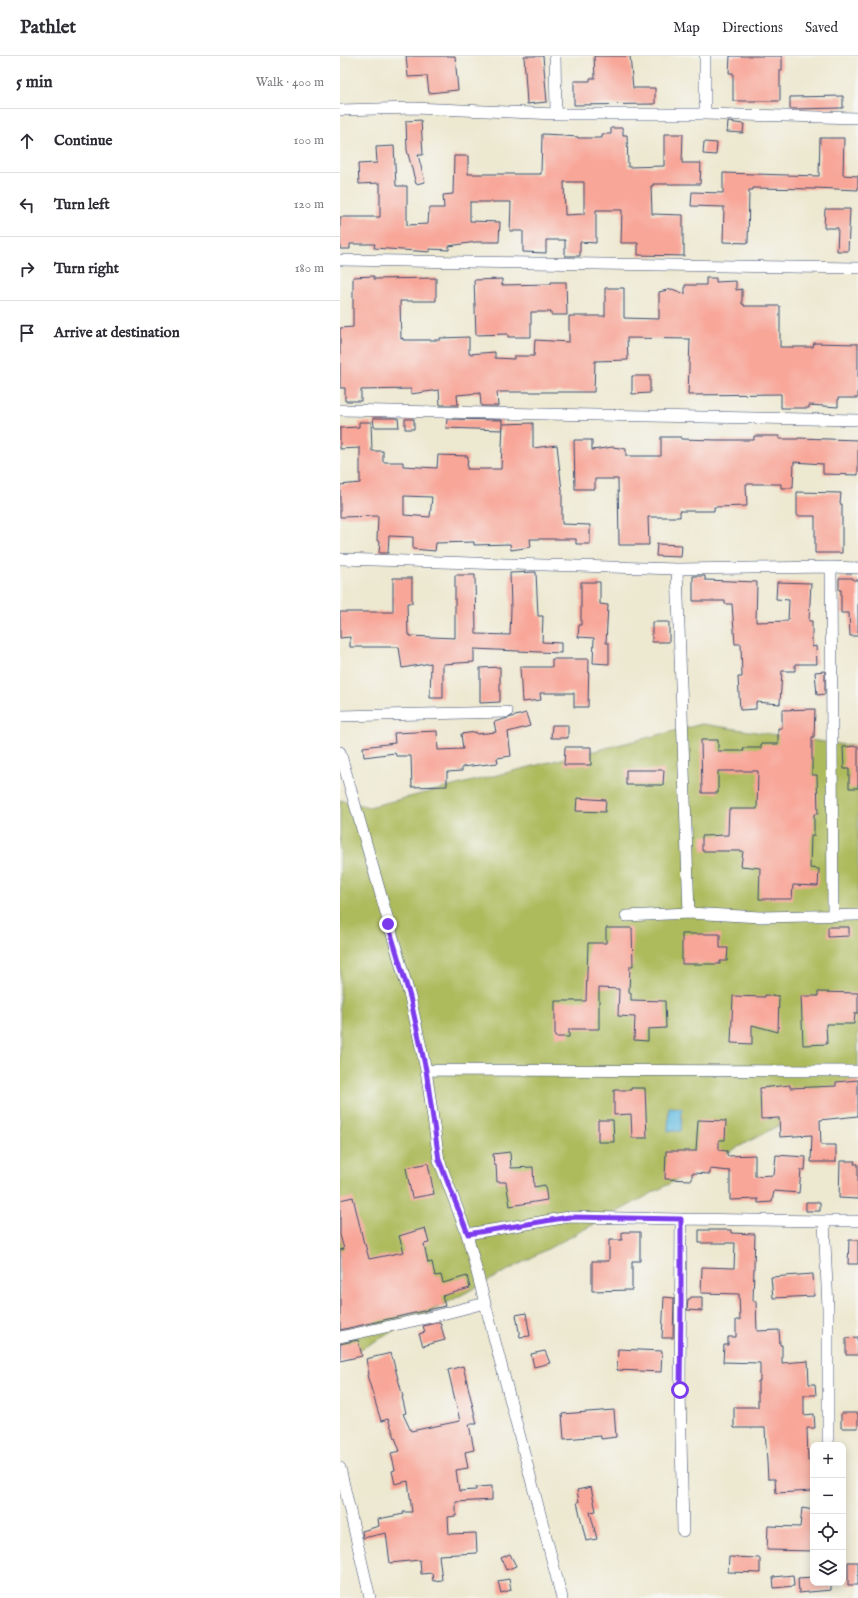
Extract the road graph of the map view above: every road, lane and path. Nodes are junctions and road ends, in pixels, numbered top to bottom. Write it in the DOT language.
graph roads {
  1 [pos="555,56"];
  2 [pos="705,56"];
  3 [pos="340,110"];
  4 [pos="556,114"];
  5 [pos="705,114"];
  6 [pos="858,118"];
  7 [pos="340,260"];
  8 [pos="858,268"];
  9 [pos="340,410"];
  10 [pos="858,420"];
  11 [pos="340,560"];
  12 [pos="831,567"];
  13 [pos="677,568"];
  14 [pos="858,568"];
  15 [pos="507,712"];
  16 [pos="340,716"];
  17 [pos="340,752"];
  18 [pos="689,913"];
  19 [pos="833,914"];
  20 [pos="858,915"];
  21 [pos="626,916"];
  22 [pos="426,1070"];
  23 [pos="858,1071"];
  24 [pos="681,1219"];
  25 [pos="824,1221"];
  26 [pos="858,1221"];
  27 [pos="468,1234"];
  28 [pos="485,1303"];
  29 [pos="340,1337"];
  30 [pos="828,1442"];
  31 [pos="340,1468"];
  32 [pos="683,1531"];
  33 [pos="370,1598"];
  34 [pos="562,1598"];
  1 -- 4 [label="street"];
  2 -- 5 [label="street"];
  3 -- 4 [label="street"];
  4 -- 5 [label="street"];
  5 -- 6 [label="street"];
  7 -- 8 [label="street"];
  9 -- 10 [label="street"];
  11 -- 13 [label="street"];
  12 -- 13 [label="street"];
  12 -- 14 [label="street"];
  12 -- 19 [label="street"];
  13 -- 18 [label="street"];
  15 -- 16 [label="street"];
  17 -- 22 [label="street"];
  18 -- 19 [label="street"];
  18 -- 21 [label="street"];
  19 -- 20 [label="street"];
  22 -- 23 [label="street"];
  22 -- 27 [label="street"];
  24 -- 25 [label="street"];
  24 -- 27 [label="street"];
  24 -- 32 [label="street"];
  25 -- 26 [label="street"];
  25 -- 30 [label="street"];
  27 -- 28 [label="street"];
  28 -- 29 [label="street"];
  28 -- 34 [label="street"];
  31 -- 33 [label="street"];
}
